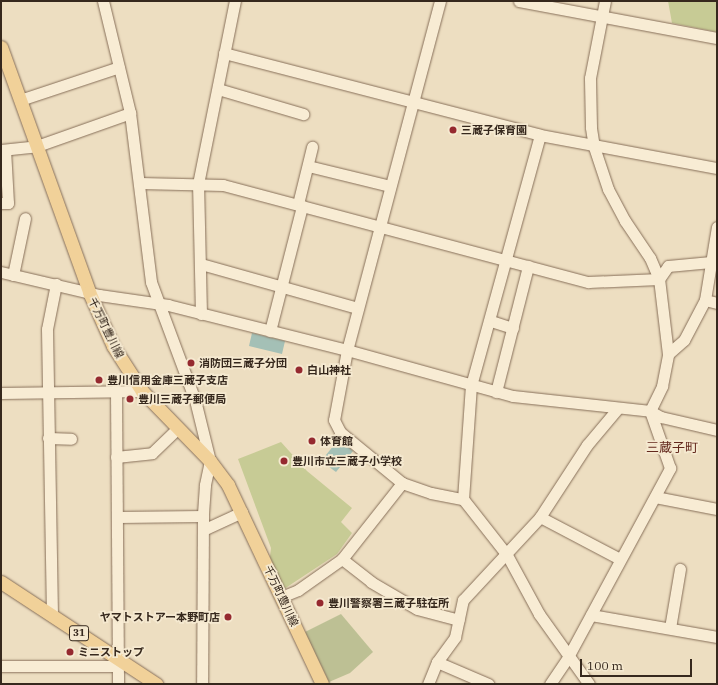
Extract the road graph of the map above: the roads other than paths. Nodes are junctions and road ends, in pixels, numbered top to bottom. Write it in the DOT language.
graph roads {
  1 [pos="102,1"];
  2 [pos="235,1"];
  3 [pos="440,1"];
  4 [pos="519,1"];
  5 [pos="605,1"];
  6 [pos="602,16"];
  7 [pos="717,38"];
  8 [pos="1,46"];
  9 [pos="224,53"];
  10 [pos="118,67"];
  11 [pos="218,89"];
  12 [pos="20,100"];
  13 [pos="413,102"];
  14 [pos="130,113"];
  15 [pos="303,114"];
  16 [pos="540,135"];
  17 [pos="37,146"];
  18 [pos="594,146"];
  19 [pos="312,147"];
  20 [pos="3,150"];
  21 [pos="308,166"];
  22 [pos="717,168"];
  23 [pos="140,183"];
  24 [pos="198,184"];
  25 [pos="390,186"];
  26 [pos="1,203"];
  27 [pos="300,205"];
  28 [pos="25,218"];
  29 [pos="380,226"];
  30 [pos="717,227"];
  31 [pos="507,261"];
  32 [pos="711,262"];
  33 [pos="201,264"];
  34 [pos="528,266"];
  35 [pos="1,272"];
  36 [pos="13,275"];
  37 [pos="660,279"];
  38 [pos="56,284"];
  39 [pos="282,287"];
  40 [pos="89,292"];
  41 [pos="705,300"];
  42 [pos="717,303"];
  43 [pos="159,304"];
  44 [pos="358,308"];
  45 [pos="201,314"];
  46 [pos="491,321"];
  47 [pos="513,328"];
  48 [pos="270,331"];
  49 [pos="347,350"];
  50 [pos="668,354"];
  51 [pos="471,385"];
  52 [pos="116,390"];
  53 [pos="142,391"];
  54 [pos="48,392"];
  55 [pos="496,392"];
  56 [pos="1,393"];
  57 [pos="618,408"];
  58 [pos="650,411"];
  59 [pos="177,429"];
  60 [pos="717,430"];
  61 [pos="48,438"];
  62 [pos="70,439"];
  63 [pos="116,457"];
  64 [pos="210,461"];
  65 [pos="402,484"];
  66 [pos="654,497"];
  67 [pos="463,499"];
  68 [pos="717,509"];
  69 [pos="242,512"];
  70 [pos="203,516"];
  71 [pos="540,516"];
  72 [pos="118,517"];
  73 [pos="203,530"];
  74 [pos="507,555"];
  75 [pos="342,559"];
  76 [pos="620,559"];
  77 [pos="680,569"];
  78 [pos="1,582"];
  79 [pos="281,597"];
  80 [pos="52,615"];
  81 [pos="591,615"];
  82 [pos="459,620"];
  83 [pos="670,628"];
  84 [pos="717,637"];
  85 [pos="568,657"];
  86 [pos="118,662"];
  87 [pos="437,662"];
  88 [pos="1,666"];
  89 [pos="592,683"];
  90 [pos="118,684"];
  91 [pos="156,684"];
  92 [pos="202,684"];
  93 [pos="322,684"];
  94 [pos="428,684"];
  95 [pos="488,684"];
  96 [pos="550,684"];
  1 -- 10 [label="street"];
  2 -- 9 [label="street"];
  3 -- 13 [label="street"];
  4 -- 6 [label="street"];
  5 -- 6 [label="street"];
  6 -- 7 [label="street"];
  6 -- 18 [label="street"];
  8 -- 12 [label="main road, 千万町豊川線"];
  9 -- 11 [label="street"];
  9 -- 13 [label="street"];
  10 -- 12 [label="street"];
  10 -- 14 [label="street"];
  11 -- 15 [label="street"];
  11 -- 24 [label="street"];
  12 -- 17 [label="main road, 千万町豊川線"];
  13 -- 16 [label="street"];
  13 -- 25 [label="street"];
  14 -- 17 [label="street"];
  14 -- 23 [label="street"];
  16 -- 18 [label="street"];
  16 -- 31 [label="street"];
  17 -- 20 [label="street"];
  17 -- 40 [label="main road, 千万町豊川線"];
  18 -- 22 [label="street"];
  18 -- 37 [label="street"];
  19 -- 21 [label="street"];
  20 -- 26 [label="street"];
  21 -- 25 [label="street"];
  21 -- 27 [label="street"];
  23 -- 24 [label="street"];
  23 -- 43 [label="street"];
  24 -- 27 [label="street"];
  24 -- 33 [label="street"];
  25 -- 29 [label="street"];
  27 -- 29 [label="street"];
  27 -- 39 [label="street"];
  28 -- 36 [label="street"];
  29 -- 31 [label="street"];
  29 -- 44 [label="street"];
  30 -- 32 [label="street"];
  31 -- 34 [label="street"];
  31 -- 46 [label="street"];
  32 -- 37 [label="street"];
  32 -- 41 [label="street"];
  33 -- 39 [label="street"];
  33 -- 45 [label="street"];
  34 -- 37 [label="street"];
  34 -- 47 [label="street"];
  35 -- 36 [label="street"];
  36 -- 38 [label="street"];
  37 -- 50 [label="street"];
  38 -- 40 [label="street"];
  38 -- 54 [label="street"];
  39 -- 44 [label="street"];
  39 -- 48 [label="street"];
  40 -- 43 [label="street"];
  40 -- 53 [label="main road, 千万町豊川線"];
  41 -- 42 [label="street"];
  41 -- 50 [label="street"];
  43 -- 45 [label="street"];
  43 -- 64 [label="street"];
  44 -- 49 [label="street"];
  45 -- 48 [label="street"];
  46 -- 47 [label="street"];
  46 -- 51 [label="street"];
  47 -- 55 [label="street"];
  48 -- 49 [label="street"];
  49 -- 51 [label="street"];
  49 -- 65 [label="street"];
  50 -- 58 [label="street"];
  51 -- 55 [label="street"];
  51 -- 67 [label="street"];
  52 -- 53 [label="street"];
  52 -- 54 [label="street"];
  52 -- 63 [label="street"];
  53 -- 59 [label="main road, 千万町豊川線"];
  54 -- 56 [label="street"];
  54 -- 61 [label="street"];
  55 -- 57 [label="street"];
  57 -- 58 [label="street"];
  57 -- 71 [label="street"];
  58 -- 60 [label="street"];
  58 -- 66 [label="street"];
  59 -- 63 [label="street"];
  59 -- 64 [label="main road, 千万町豊川線"];
  61 -- 62 [label="street"];
  61 -- 80 [label="street"];
  63 -- 72 [label="street"];
  64 -- 69 [label="main road, 千万町豊川線"];
  64 -- 70 [label="street"];
  65 -- 67 [label="street"];
  65 -- 75 [label="street"];
  66 -- 68 [label="street"];
  66 -- 76 [label="street"];
  67 -- 74 [label="street"];
  69 -- 73 [label="street"];
  69 -- 79 [label="main road, 千万町豊川線"];
  70 -- 72 [label="street"];
  70 -- 73 [label="street"];
  71 -- 74 [label="street"];
  71 -- 76 [label="street"];
  72 -- 86 [label="street"];
  73 -- 92 [label="street"];
  74 -- 82 [label="street"];
  74 -- 85 [label="street"];
  75 -- 79 [label="street"];
  75 -- 82 [label="street"];
  76 -- 81 [label="street"];
  77 -- 83 [label="street"];
  78 -- 80 [label="main road, 31"];
  79 -- 93 [label="main road, 千万町豊川線"];
  80 -- 86 [label="main road, 31"];
  81 -- 83 [label="street"];
  81 -- 85 [label="street"];
  82 -- 87 [label="street"];
  83 -- 84 [label="street"];
  85 -- 89 [label="street"];
  85 -- 96 [label="street"];
  86 -- 88 [label="street"];
  86 -- 90 [label="street"];
  86 -- 91 [label="main road, 31"];
  87 -- 94 [label="street"];
  87 -- 95 [label="street"];
}
